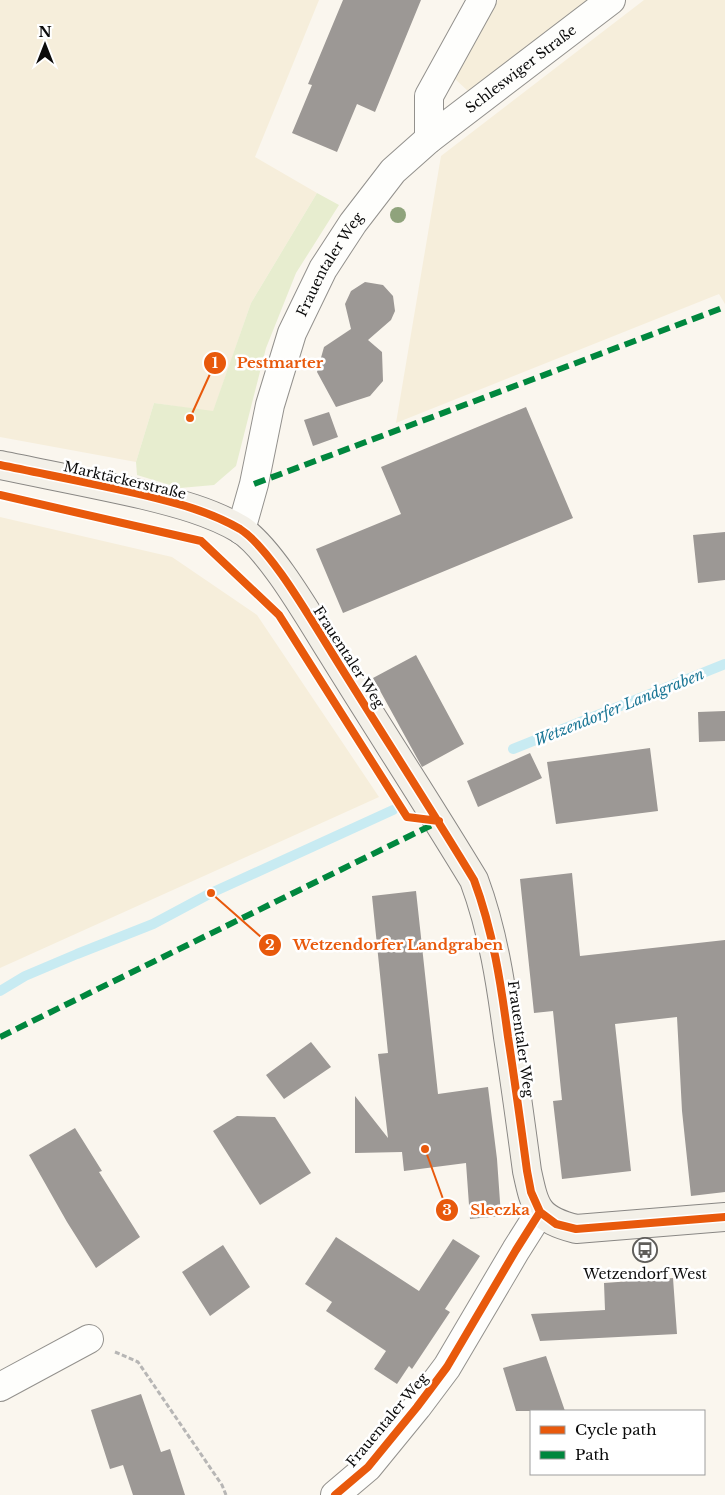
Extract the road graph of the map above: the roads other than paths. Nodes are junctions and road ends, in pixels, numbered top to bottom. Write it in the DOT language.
graph roads {
  1 [pos="482,0"];
  2 [pos="611,0"];
  3 [pos="429,139"];
  4 [pos="0,465"];
  5 [pos="241,530"];
  6 [pos="540,1212"];
  7 [pos="725,1217"];
  8 [pos="89,1339"];
  9 [pos="0,1387"];
  10 [pos="335,1495"];
  1 -- 3 [label="street"];
  2 -- 3 [label="street, Schleswiger Straße"];
  3 -- 5 [label="street, Frauentaler Weg"];
  4 -- 5 [label="street, Marktäckerstraße"];
  5 -- 6 [label="street, Frauentaler Weg"];
  6 -- 7 [label="street"];
  6 -- 10 [label="street, Frauentaler Weg"];
  8 -- 9 [label="street"];
}
